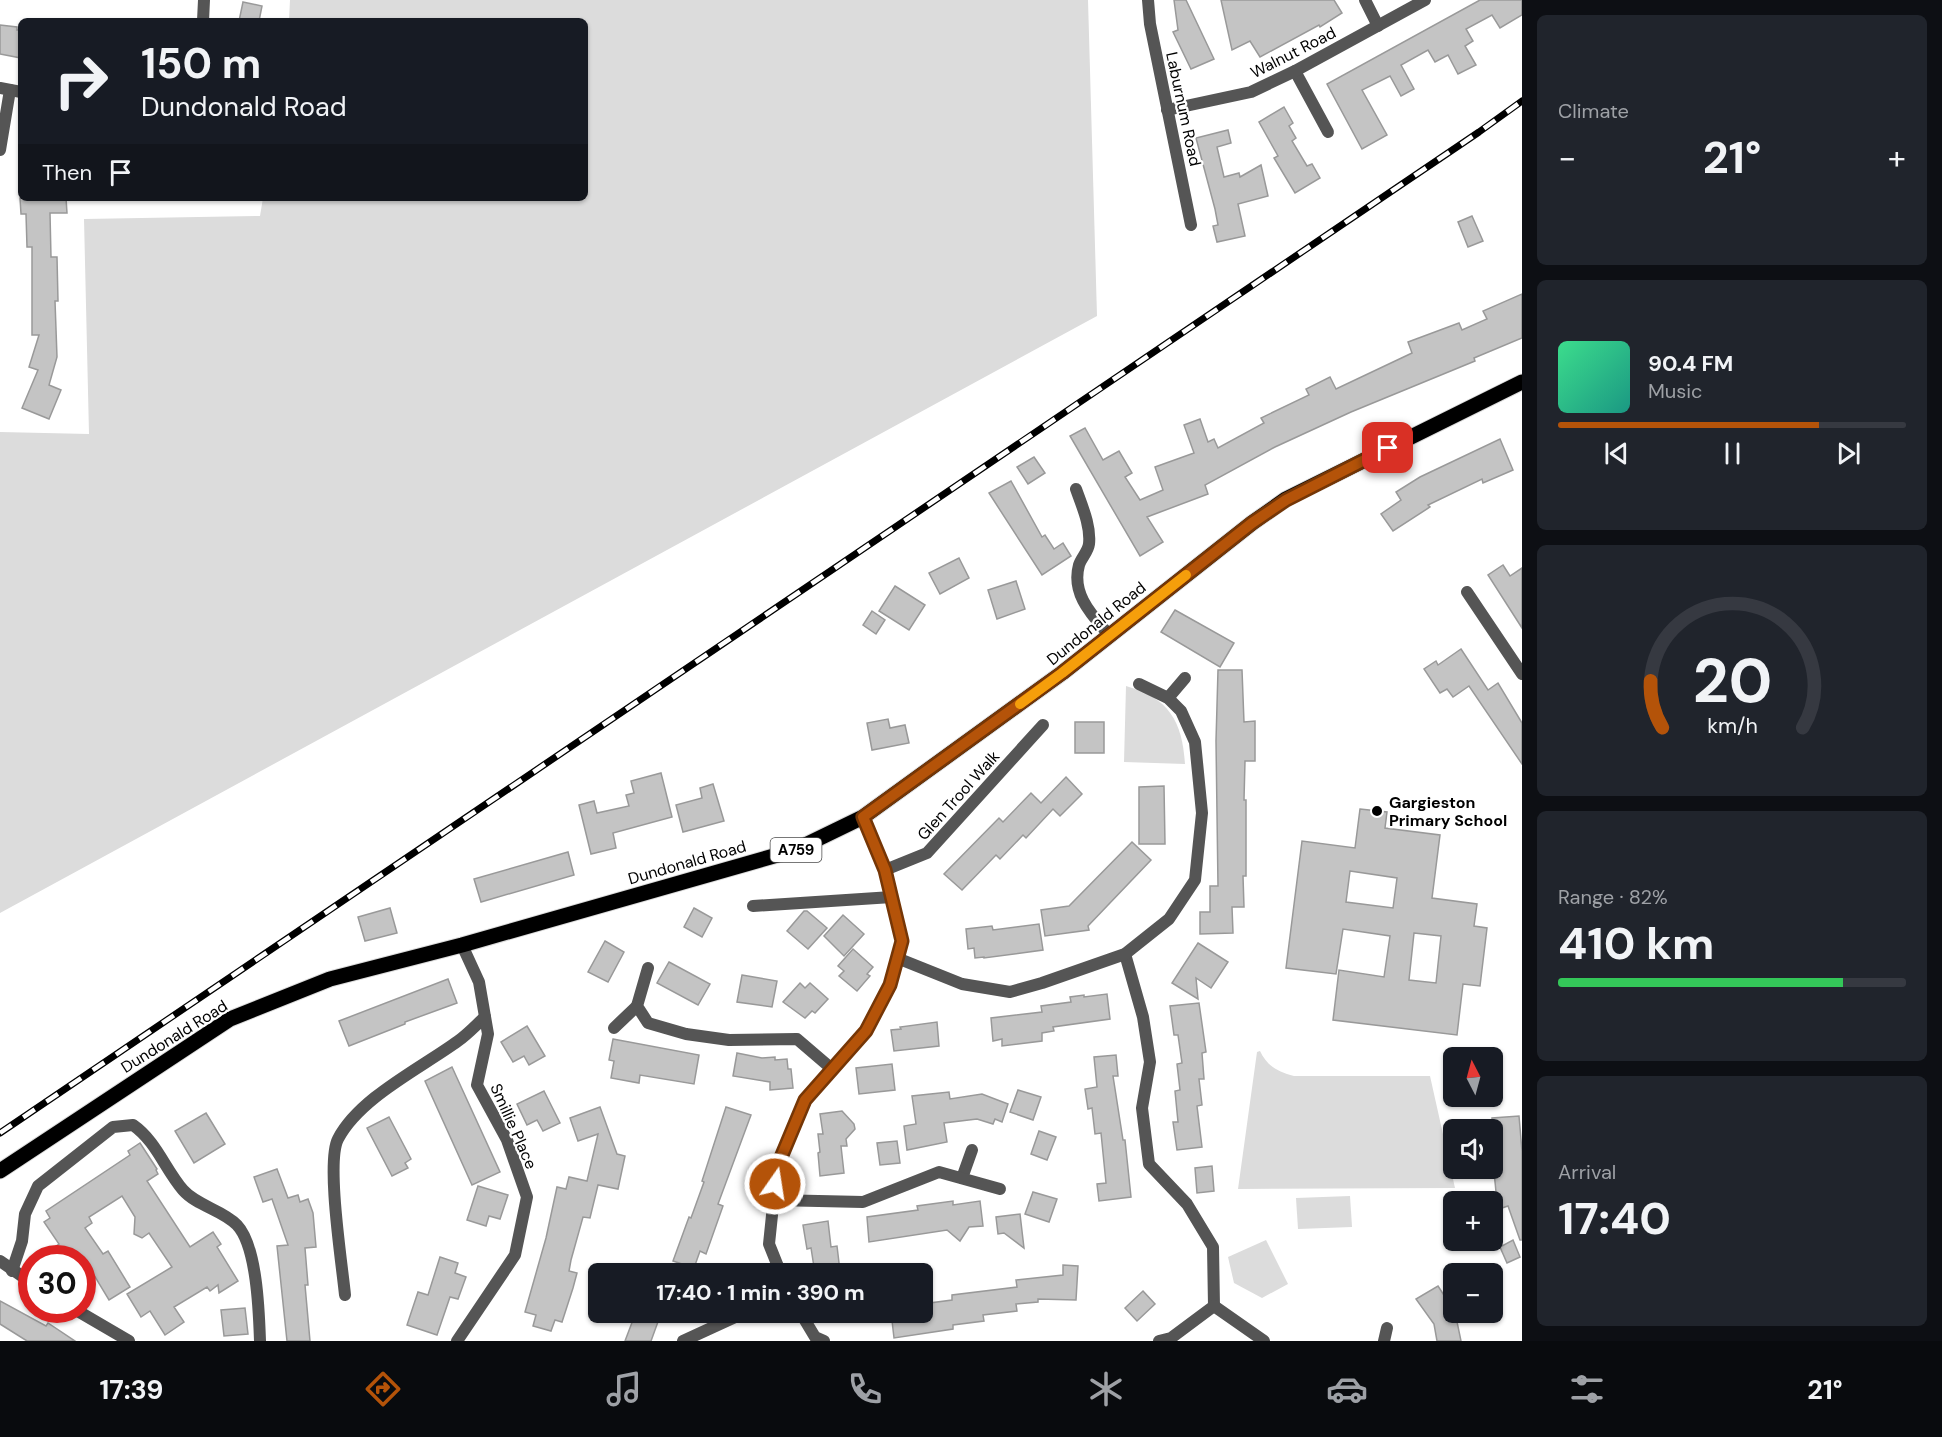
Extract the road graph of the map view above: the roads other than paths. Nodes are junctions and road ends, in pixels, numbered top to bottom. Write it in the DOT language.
graph roads {
  1 [pos="204,0"];
  2 [pos="1148,0"];
  3 [pos="1365,0"];
  4 [pos="1425,0"];
  5 [pos="203,18"];
  6 [pos="1378,26"];
  7 [pos="1295,71"];
  8 [pos="10,90"];
  9 [pos="1167,110"];
  10 [pos="1328,132"];
  11 [pos="0,150"];
  12 [pos="1191,225"];
  13 [pos="1522,382"];
  14 [pos="1076,489"];
  15 [pos="1467,592"];
  16 [pos="1109,635"];
  17 [pos="1522,674"];
  18 [pos="1185,678"];
  19 [pos="1139,684"];
  20 [pos="1168,698"];
  21 [pos="1043,725"];
  22 [pos="863,817"];
  23 [pos="885,870"];
  24 [pos="892,897"];
  25 [pos="753,906"];
  26 [pos="462,945"];
  27 [pos="1125,954"];
  28 [pos="897,958"];
  29 [pos="648,968"];
  30 [pos="638,1006"];
  31 [pos="485,1017"];
  32 [pos="614,1028"];
  33 [pos="832,1069"];
  34 [pos="972,1150"];
  35 [pos="0,1171"];
  36 [pos="962,1178"];
  37 [pos="1000,1189"];
  38 [pos="774,1200"];
  39 [pos="0,1262"];
  40 [pos="777,1263"];
  41 [pos="12,1271"];
  42 [pos="18,1275"];
  43 [pos="345,1295"];
  44 [pos="1214,1306"];
  45 [pos="96,1322"];
  46 [pos="722,1323"];
  47 [pos="807,1323"];
  48 [pos="1387,1328"];
  49 [pos="129,1341"];
  50 [pos="260,1341"];
  51 [pos="457,1341"];
  52 [pos="683,1341"];
  53 [pos="824,1341"];
  54 [pos="1159,1341"];
  55 [pos="1264,1341"];
  56 [pos="1384,1341"];
  1 -- 5 [label="street"];
  2 -- 9 [label="street, Laburnum Road"];
  3 -- 6 [label="street"];
  4 -- 6 [label="street, Walnut Road"];
  6 -- 7 [label="street, Walnut Road"];
  7 -- 9 [label="street, Walnut Road"];
  7 -- 10 [label="street"];
  8 -- 11 [label="street"];
  9 -- 12 [label="street, Laburnum Road"];
  13 -- 16 [label="main road, Dundonald Road / A759"];
  14 -- 16 [label="street"];
  15 -- 17 [label="street"];
  16 -- 22 [label="main road, Dundonald Road / A759"];
  18 -- 20 [label="street"];
  19 -- 20 [label="street"];
  20 -- 27 [label="street"];
  21 -- 23 [label="street, Glen Trool Walk"];
  22 -- 23 [label="street"];
  22 -- 26 [label="main road, Dundonald Road / A759"];
  23 -- 24 [label="street"];
  24 -- 25 [label="street"];
  24 -- 28 [label="street"];
  26 -- 31 [label="street, Smillie Place"];
  26 -- 35 [label="main road, Dundonald Road / A759"];
  27 -- 28 [label="street"];
  27 -- 44 [label="street"];
  28 -- 33 [label="street"];
  29 -- 30 [label="street"];
  30 -- 32 [label="street"];
  30 -- 33 [label="street"];
  31 -- 43 [label="street"];
  31 -- 51 [label="street, Smillie Place"];
  33 -- 38 [label="street"];
  34 -- 36 [label="street"];
  36 -- 37 [label="street"];
  36 -- 38 [label="street"];
  38 -- 40 [label="street"];
  39 -- 41 [label="street"];
  41 -- 42 [label="street"];
  41 -- 50 [label="street"];
  44 -- 54 [label="street"];
  44 -- 55 [label="street"];
  45 -- 49 [label="street"];
  46 -- 52 [label="street"];
  47 -- 53 [label="street"];
  48 -- 56 [label="street"];
}
